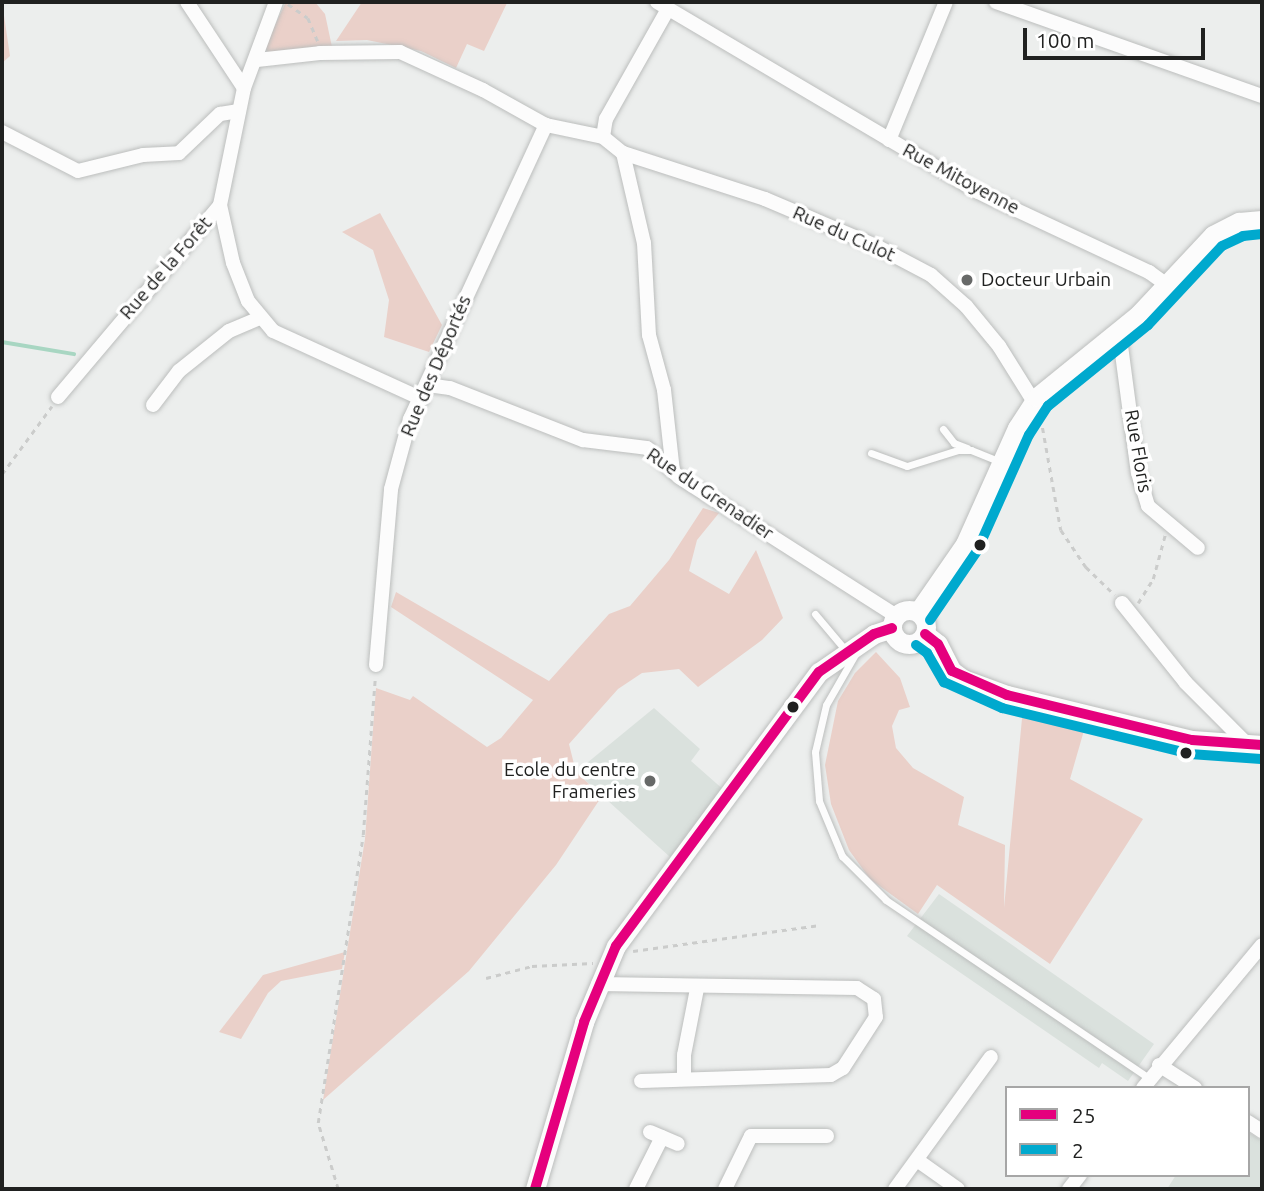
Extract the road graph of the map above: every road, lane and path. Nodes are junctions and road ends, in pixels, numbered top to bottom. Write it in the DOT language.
graph roads {
  1 [pos="187,2"];
  2 [pos="276,2"];
  3 [pos="286,2"];
  4 [pos="946,2"];
  5 [pos="996,2"];
  6 [pos="663,5"];
  7 [pos="320,47"];
  8 [pos="257,60"];
  9 [pos="244,88"];
  10 [pos="1262,96"];
  11 [pos="239,111"];
  12 [pos="546,125"];
  13 [pos="2,132"];
  14 [pos="603,137"];
  15 [pos="889,141"];
  16 [pos="624,153"];
  17 [pos="220,205"];
  18 [pos="1262,220"];
  19 [pos="1167,285"];
  20 [pos="259,318"];
  21 [pos="1119,331"];
  22 [pos="425,392"];
  23 [pos="58,397"];
  24 [pos="1034,402"];
  25 [pos="153,405"];
  26 [pos="943,429"];
  27 [pos="971,450"];
  28 [pos="871,453"];
  29 [pos="1002,463"];
  30 [pos="673,472"];
  31 [pos="2,474"];
  32 [pos="1168,526"];
  33 [pos="1198,548"];
  34 [pos="1126,607"];
  35 [pos="918,612"];
  36 [pos="814,614"];
  37 [pos="894,622"];
  38 [pos="925,634"];
  39 [pos="851,650"];
  40 [pos="376,664"];
  41 [pos="1253,743"];
  42 [pos="820,925"];
  43 [pos="1262,945"];
  44 [pos="616,946"];
  45 [pos="601,976"];
  46 [pos="486,978"];
  47 [pos="697,989"];
  48 [pos="991,1056"];
  49 [pos="1159,1065"];
  50 [pos="684,1079"];
  51 [pos="641,1081"];
  52 [pos="1146,1083"];
  53 [pos="1192,1086"];
  54 [pos="827,1136"];
  55 [pos="678,1144"];
  56 [pos="917,1160"];
  57 [pos="338,1189"];
  58 [pos="535,1189"];
  59 [pos="636,1189"];
  60 [pos="725,1189"];
  61 [pos="895,1189"];
  62 [pos="958,1189"];
  1 -- 9 [label="street"];
  2 -- 8 [label="street, Rue de la Forêt"];
  3 -- 7 [label="path"];
  4 -- 15 [label="street"];
  5 -- 10 [label="street"];
  6 -- 14 [label="street"];
  6 -- 15 [label="street, Rue Mitoyenne"];
  8 -- 9 [label="street, Rue de la Forêt"];
  8 -- 12 [label="street"];
  9 -- 11 [label="street, Rue de la Forêt"];
  11 -- 13 [label="street"];
  11 -- 17 [label="street, Rue de la Forêt"];
  12 -- 14 [label="street"];
  12 -- 22 [label="street, Rue des Déportés"];
  14 -- 16 [label="street, Rue du Culot"];
  15 -- 19 [label="street, Rue Mitoyenne"];
  16 -- 24 [label="street, Rue du Culot"];
  16 -- 30 [label="street"];
  17 -- 20 [label="street"];
  17 -- 23 [label="street, Rue de la Forêt"];
  18 -- 19 [label="street"];
  19 -- 21 [label="street"];
  20 -- 22 [label="street, Rue du Grenadier"];
  20 -- 25 [label="street"];
  21 -- 24 [label="street"];
  21 -- 32 [label="street, Rue Floris"];
  22 -- 30 [label="street, Rue du Grenadier"];
  22 -- 40 [label="street, Rue des Déportés"];
  23 -- 31 [label="path"];
  24 -- 29 [label="street"];
  24 -- 34 [label="path"];
  26 -- 27 [label="lane"];
  27 -- 28 [label="lane"];
  27 -- 29 [label="lane"];
  29 -- 35 [label="street"];
  30 -- 37 [label="street, Rue du Grenadier"];
  32 -- 33 [label="street, Rue Floris"];
  32 -- 34 [label="path"];
  34 -- 41 [label="street"];
  35 -- 37 [label="street"];
  35 -- 38 [label="street"];
  36 -- 39 [label="lane"];
  37 -- 38 [label="street"];
  37 -- 39 [label="street"];
  38 -- 41 [label="street"];
  39 -- 44 [label="street"];
  39 -- 52 [label="lane"];
  40 -- 57 [label="path"];
  42 -- 44 [label="path"];
  43 -- 49 [label="street"];
  44 -- 45 [label="street"];
  45 -- 46 [label="path"];
  45 -- 47 [label="street"];
  45 -- 58 [label="street"];
  47 -- 50 [label="street"];
  47 -- 50 [label="street"];
  48 -- 56 [label="street"];
  49 -- 52 [label="street"];
  49 -- 53 [label="street"];
  50 -- 51 [label="street"];
  54 -- 60 [label="street"];
  55 -- 59 [label="street"];
  56 -- 61 [label="street"];
  56 -- 62 [label="street"];
}
